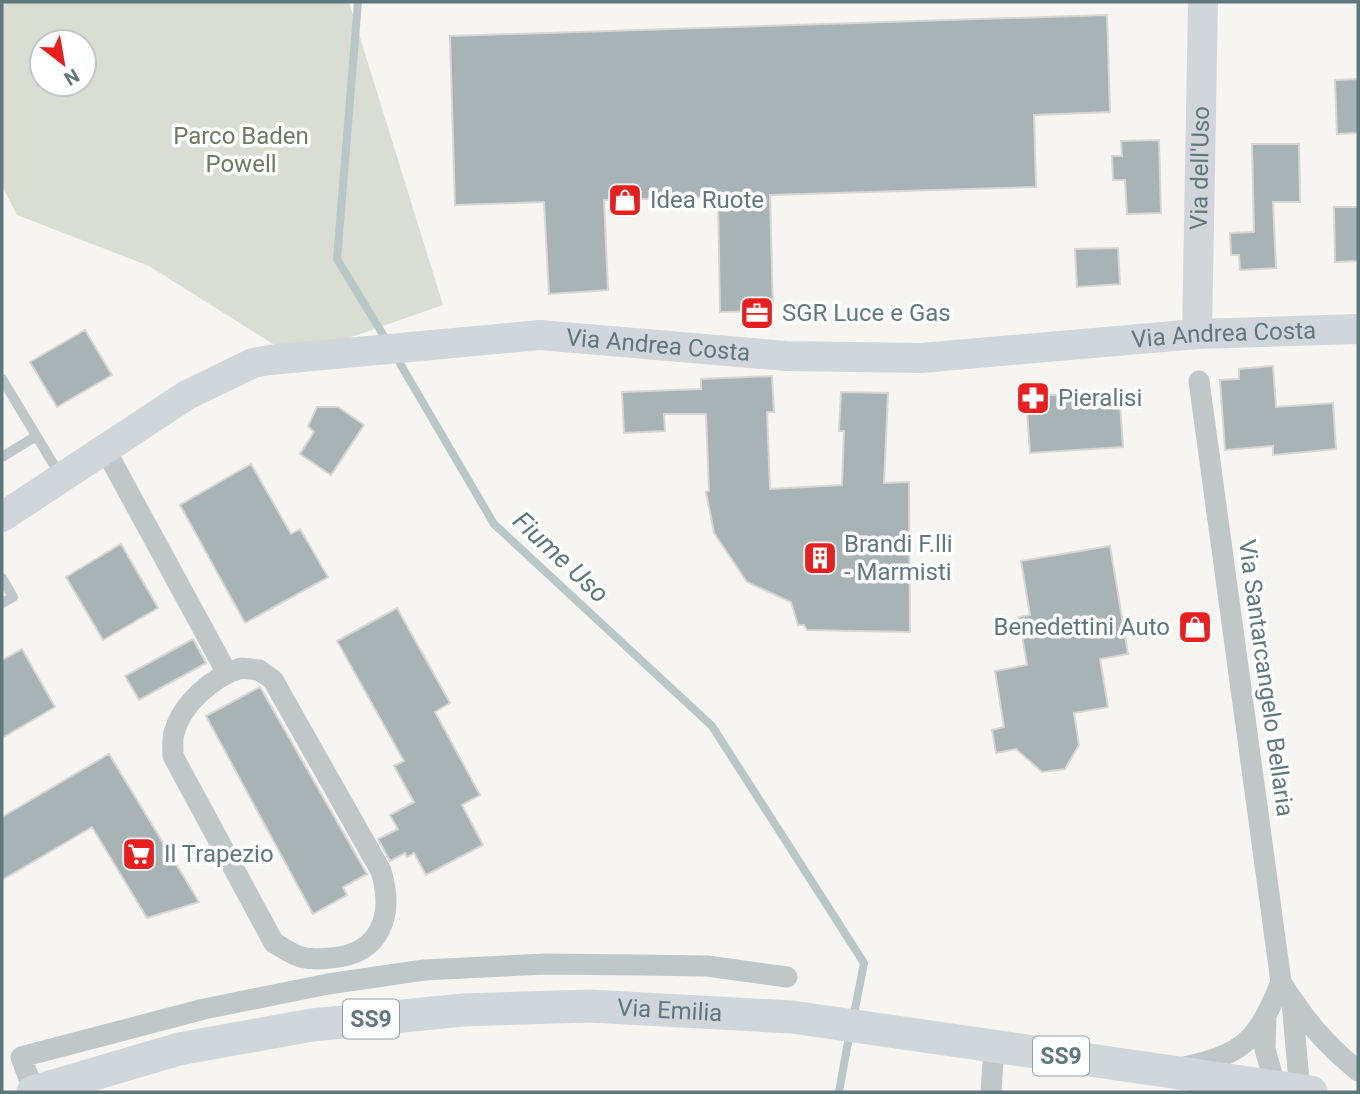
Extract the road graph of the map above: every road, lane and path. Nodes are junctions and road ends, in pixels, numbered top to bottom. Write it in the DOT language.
graph roads {
  1 [pos="1203,2"];
  2 [pos="1358,329"];
  3 [pos="1197,334"];
  4 [pos="2,379"];
  5 [pos="1199,382"];
  6 [pos="36,438"];
  7 [pos="105,449"];
  8 [pos="2,457"];
  9 [pos="61,477"];
  10 [pos="2,517"];
  11 [pos="2,579"];
  12 [pos="2,603"];
  13 [pos="227,673"];
  14 [pos="787,977"];
  15 [pos="1286,991"];
  16 [pos="1266,1020"];
  17 [pos="994,1046"];
  18 [pos="1164,1071"];
  19 [pos="1358,1071"];
  20 [pos="1293,1091"];
  21 [pos="34,1092"];
  22 [pos="991,1092"];
  23 [pos="1202,1092"];
  1 -- 3 [label="street, Via dell'Uso"];
  2 -- 3 [label="street, Via Andrea Costa"];
  3 -- 7 [label="street, Via Andrea Costa"];
  4 -- 6 [label="lane"];
  5 -- 15 [label="street, Via Santarcangelo Bellaria"];
  6 -- 8 [label="lane"];
  6 -- 9 [label="lane"];
  7 -- 9 [label="street, Via Andrea Costa"];
  7 -- 13 [label="street"];
  9 -- 10 [label="street, Via Andrea Costa"];
  11 -- 12 [label="lane"];
  13 -- 13 [label="street"];
  14 -- 21 [label="street"];
  15 -- 16 [label="street, Via Santarcangelo Bellaria"];
  15 -- 19 [label="street, Via Santarcangelo Bellaria"];
  15 -- 20 [label="street, Via Santarcangelo Bellaria"];
  16 -- 18 [label="street, Via Santarcangelo Bellaria"];
  16 -- 20 [label="street, Via Santarcangelo Bellaria"];
  17 -- 18 [label="main road, Via Emilia / SS9"];
  17 -- 21 [label="main road, Via Emilia / SS9"];
  17 -- 22 [label="street"];
  18 -- 20 [label="main road, Via Emilia / SS9"];
  18 -- 23 [label="street"];
}
